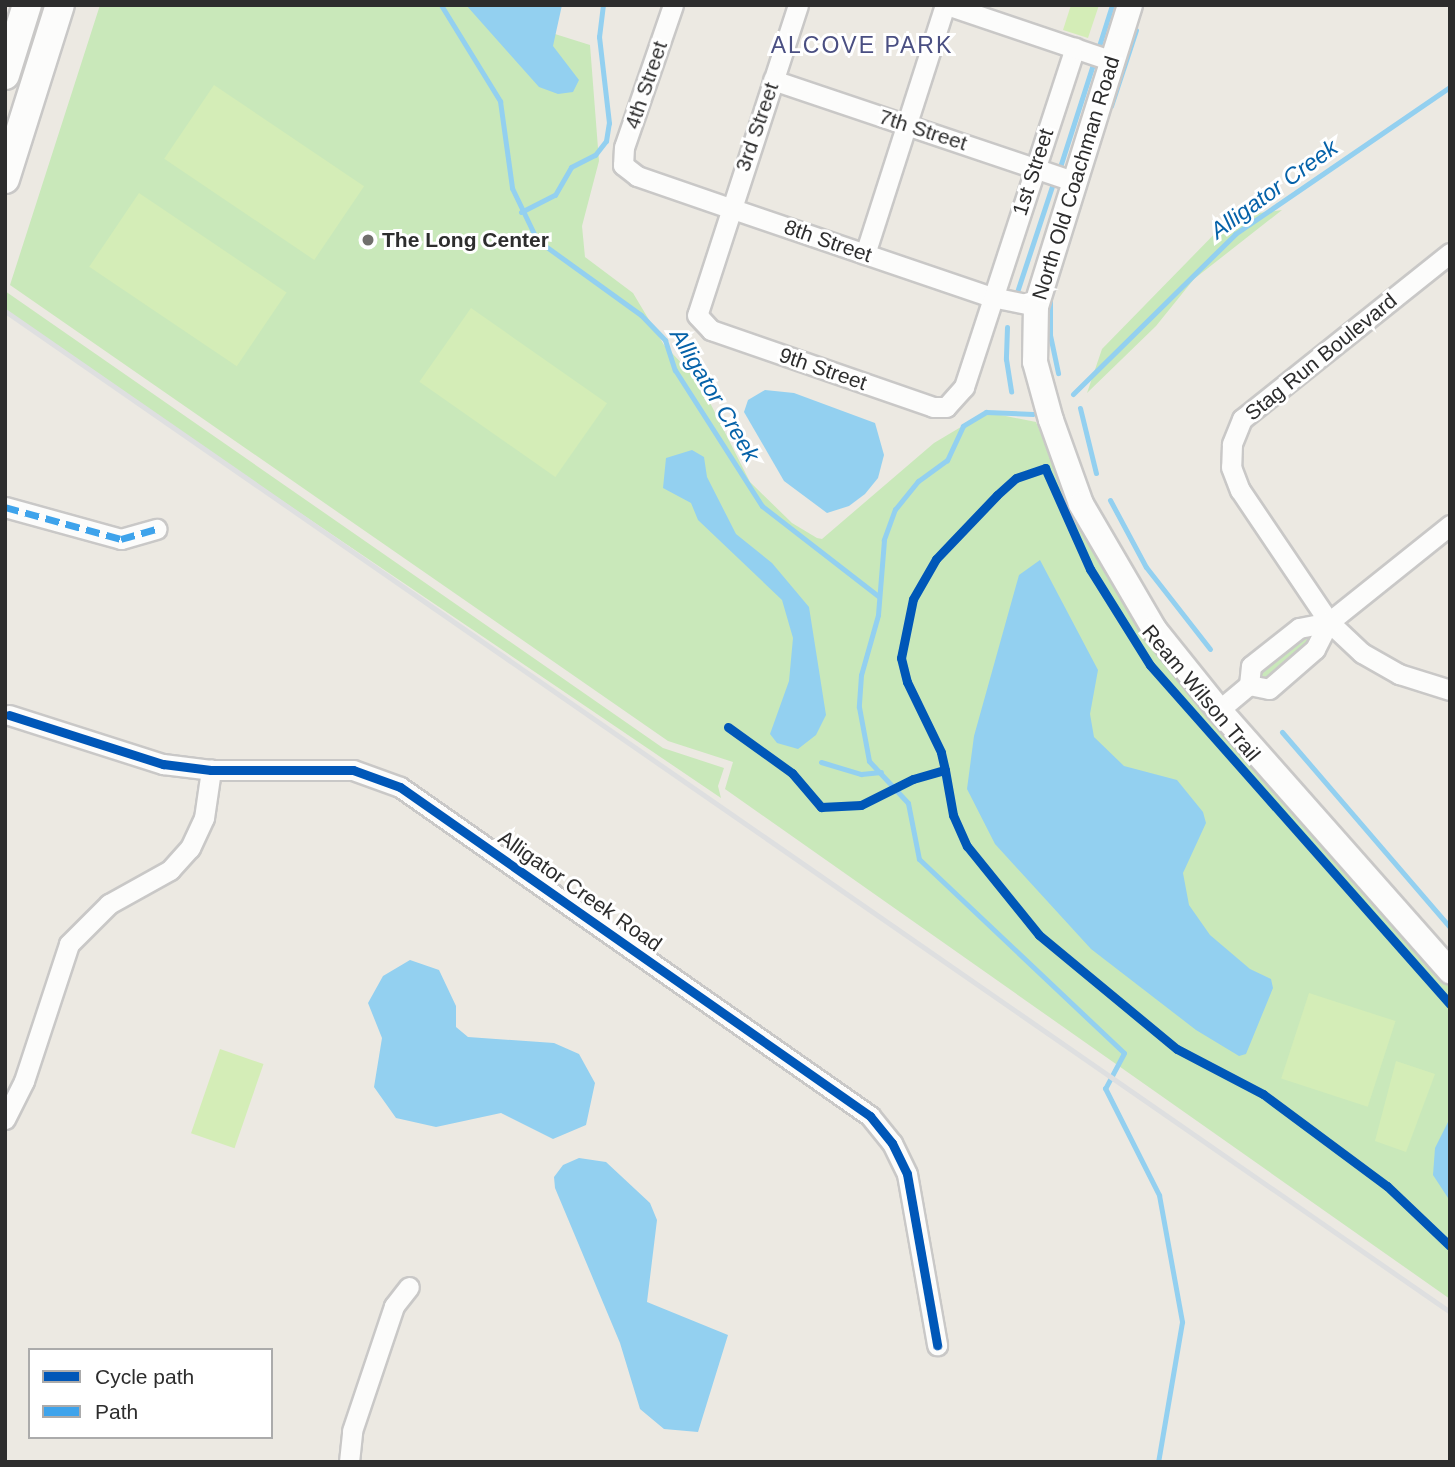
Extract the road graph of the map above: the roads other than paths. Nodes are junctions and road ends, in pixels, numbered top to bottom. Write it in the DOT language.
graph roads {
  1 [pos="27,5"];
  2 [pos="60,5"];
  3 [pos="673,5"];
  4 [pos="798,5"];
  5 [pos="946,5"];
  6 [pos="1130,5"];
  7 [pos="1075,48"];
  8 [pos="1112,61"];
  9 [pos="5,75"];
  10 [pos="773,80"];
  11 [pos="907,125"];
  12 [pos="623,165"];
  13 [pos="1034,167"];
  14 [pos="5,179"];
  15 [pos="1073,181"];
  16 [pos="730,208"];
  17 [pos="1450,253"];
  18 [pos="865,254"];
  19 [pos="992,297"];
  20 [pos="1036,306"];
  21 [pos="5,507"];
  22 [pos="1450,525"];
  23 [pos="157,529"];
  24 [pos="1329,622"];
  25 [pos="1249,685"];
  26 [pos="1450,691"];
  27 [pos="1219,710"];
  28 [pos="9,715"];
  29 [pos="211,770"];
  30 [pos="1450,971"];
  31 [pos="5,1119"];
  32 [pos="409,1287"];
  33 [pos="937,1345"];
  34 [pos="349,1462"];
  1 -- 9 [label="main road"];
  2 -- 14 [label="main road"];
  3 -- 12 [label="street, 4th Street"];
  4 -- 10 [label="street, 3rd Street"];
  5 -- 7 [label="street"];
  5 -- 11 [label="street"];
  6 -- 8 [label="street, North Old Coachman Road"];
  7 -- 8 [label="street"];
  7 -- 13 [label="street, 1st Street"];
  8 -- 15 [label="street, North Old Coachman Road"];
  10 -- 11 [label="street, 7th Street"];
  10 -- 16 [label="street, 3rd Street"];
  11 -- 13 [label="street, 7th Street"];
  11 -- 18 [label="street"];
  12 -- 16 [label="street, 8th Street"];
  13 -- 15 [label="street, 7th Street"];
  13 -- 19 [label="street, 1st Street"];
  15 -- 20 [label="street, North Old Coachman Road"];
  16 -- 18 [label="street, 8th Street"];
  16 -- 19 [label="street, 9th Street"];
  17 -- 24 [label="street, Stag Run Boulevard"];
  18 -- 19 [label="street, 8th Street"];
  19 -- 20 [label="street, 8th Street"];
  20 -- 27 [label="street, North Old Coachman Road"];
  21 -- 23 [label="street"];
  22 -- 24 [label="street"];
  24 -- 25 [label="street"];
  24 -- 25 [label="street"];
  24 -- 26 [label="street, Stag Run Boulevard"];
  25 -- 27 [label="street"];
  27 -- 30 [label="street, North Old Coachman Road"];
  28 -- 29 [label="street, Alligator Creek Road"];
  29 -- 31 [label="street"];
  29 -- 33 [label="street, Alligator Creek Road"];
  32 -- 34 [label="street"];
}
